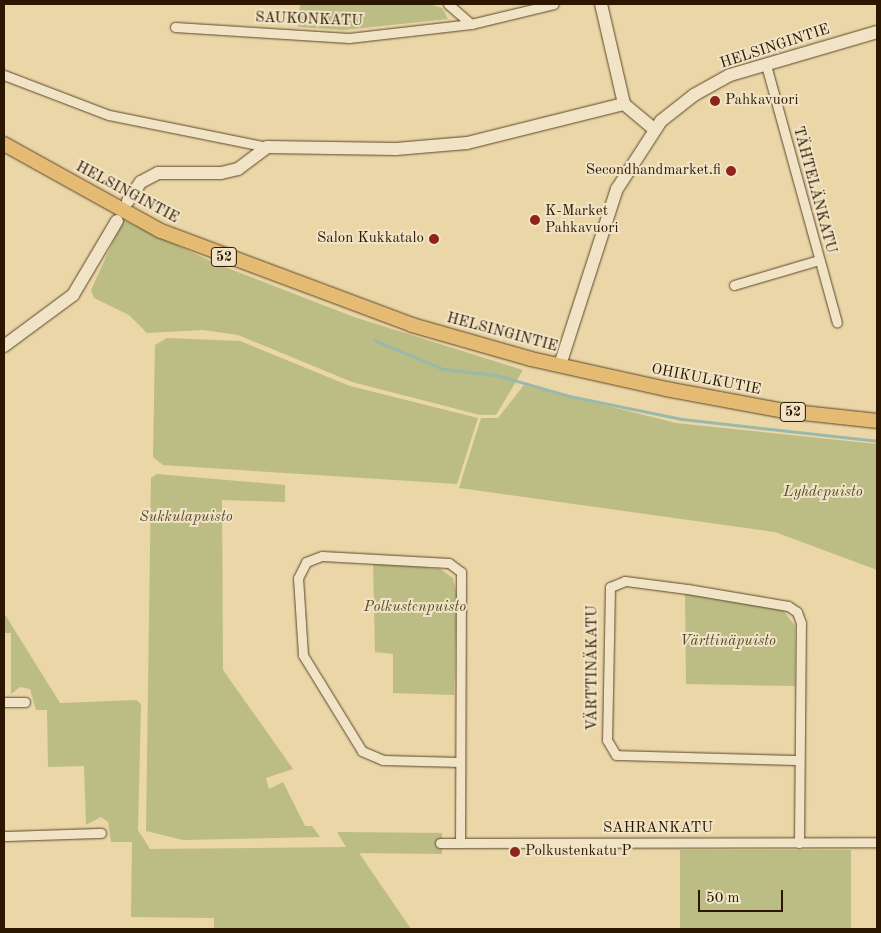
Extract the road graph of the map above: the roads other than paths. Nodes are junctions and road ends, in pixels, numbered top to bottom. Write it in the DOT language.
graph roads {
  1 [pos="448,4"];
  2 [pos="554,4"];
  3 [pos="601,4"];
  4 [pos="471,24"];
  5 [pos="175,27"];
  6 [pos="877,32"];
  7 [pos="766,65"];
  8 [pos="4,75"];
  9 [pos="624,104"];
  10 [pos="655,130"];
  11 [pos="4,144"];
  12 [pos="267,147"];
  13 [pos="128,201"];
  14 [pos="117,221"];
  15 [pos="820,260"];
  16 [pos="734,285"];
  17 [pos="837,322"];
  18 [pos="4,346"];
  19 [pos="560,365"];
  20 [pos="877,421"];
  21 [pos="4,702"];
  22 [pos="25,702"];
  23 [pos="800,760"];
  24 [pos="460,762"];
  25 [pos="101,833"];
  26 [pos="4,836"];
  27 [pos="877,842"];
  28 [pos="440,843"];
  29 [pos="460,843"];
  30 [pos="798,843"];
  1 -- 4 [label="street"];
  2 -- 4 [label="street, SAUKONKATU"];
  3 -- 9 [label="street"];
  4 -- 5 [label="street, SAUKONKATU"];
  6 -- 7 [label="street, HELSINGINTIE"];
  7 -- 10 [label="street, HELSINGINTIE"];
  7 -- 15 [label="street, TÄHTELÄNKATU"];
  8 -- 12 [label="street"];
  9 -- 10 [label="street"];
  9 -- 12 [label="street"];
  10 -- 19 [label="street, HELSINGINTIE"];
  11 -- 19 [label="main road, HELSINGINTIE / 52"];
  12 -- 13 [label="street"];
  14 -- 18 [label="street"];
  15 -- 16 [label="street"];
  15 -- 17 [label="street, TÄHTELÄNKATU"];
  19 -- 20 [label="main road, OHIKULKUTIE / 52"];
  21 -- 22 [label="street"];
  23 -- 23 [label="street, VÄRTTINÄKATU"];
  23 -- 30 [label="street, VÄRTTINÄKATU"];
  24 -- 24 [label="street"];
  24 -- 29 [label="street"];
  25 -- 26 [label="street"];
  27 -- 30 [label="street, SAHRANKATU"];
  28 -- 29 [label="street, SAHRANKATU"];
  29 -- 30 [label="street, SAHRANKATU"];
}
